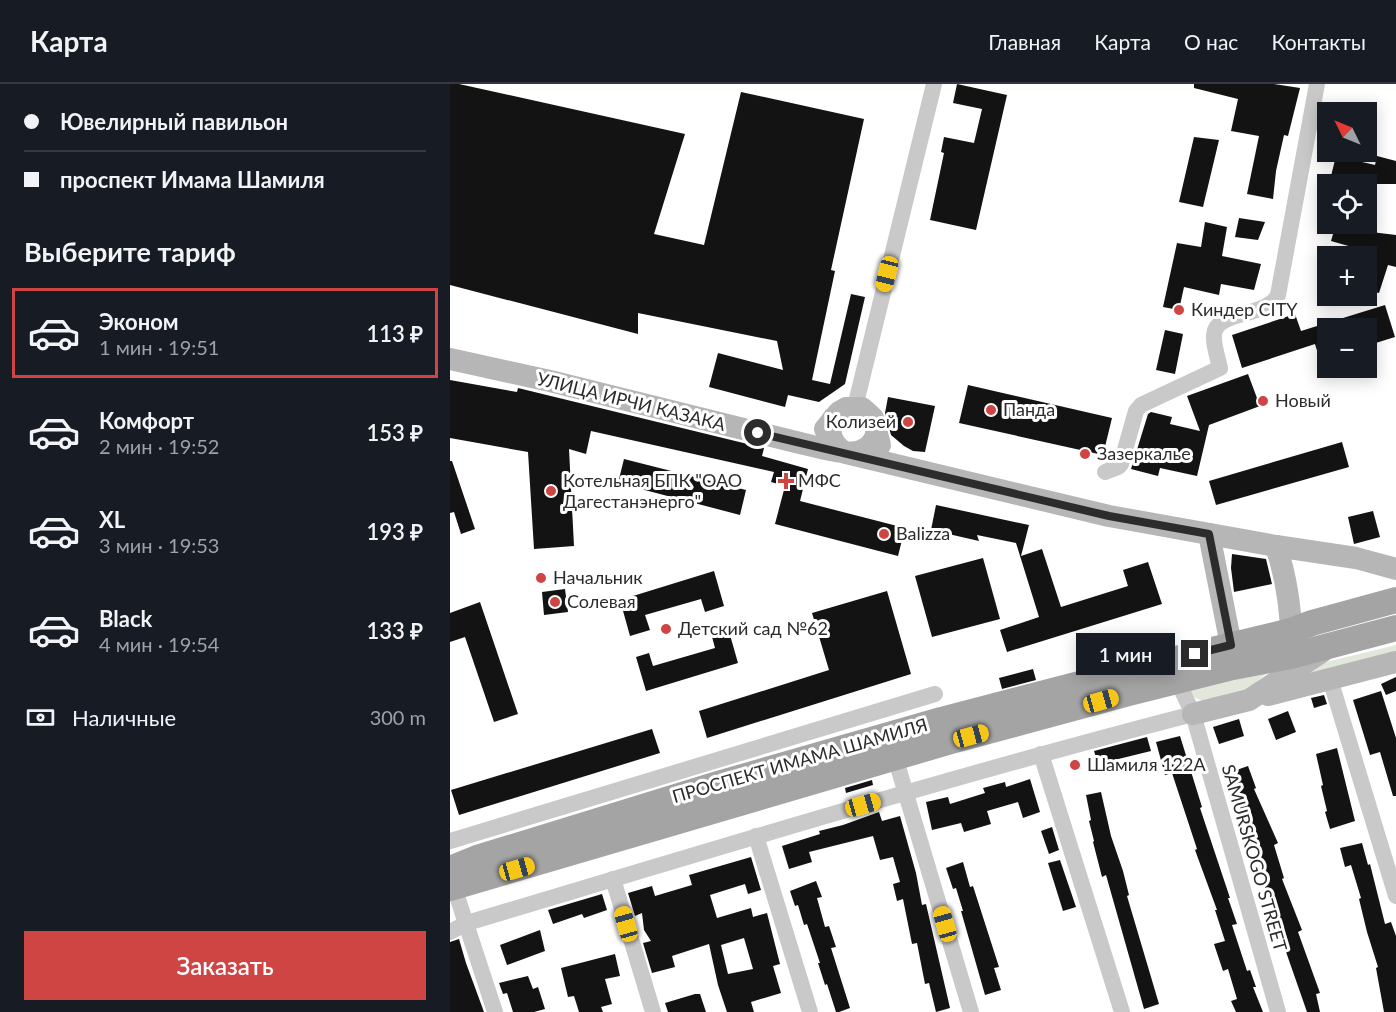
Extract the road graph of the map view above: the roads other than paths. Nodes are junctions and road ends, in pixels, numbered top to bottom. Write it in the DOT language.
graph roads {
  1 [pos="934,84"];
  2 [pos="1317,84"];
  3 [pos="450,359"];
  4 [pos="855,407"];
  5 [pos="833,418"];
  6 [pos="876,432"];
  7 [pos="804,444"];
  8 [pos="846,453"];
  9 [pos="900,466"];
  10 [pos="1106,472"];
  11 [pos="1209,534"];
  12 [pos="1276,546"];
  13 [pos="1396,569"];
  14 [pos="1396,600"];
  15 [pos="1396,628"];
  16 [pos="1291,643"];
  17 [pos="1334,644"];
  18 [pos="1231,645"];
  19 [pos="1396,662"];
  20 [pos="1330,679"];
  21 [pos="1178,682"];
  22 [pos="935,694"];
  23 [pos="1249,700"];
  24 [pos="1193,714"];
  25 [pos="1041,754"];
  26 [pos="895,757"];
  27 [pos="906,793"];
  28 [pos="756,836"];
  29 [pos="450,841"];
  30 [pos="451,879"];
  31 [pos="613,879"];
  32 [pos="1396,896"];
  33 [pos="466,923"];
  34 [pos="450,932"];
  35 [pos="495,1012"];
  36 [pos="653,1012"];
  37 [pos="810,1012"];
  38 [pos="971,1012"];
  39 [pos="1122,1012"];
  40 [pos="1278,1012"];
  1 -- 4 [label="street"];
  2 -- 10 [label="street"];
  3 -- 7 [label="main road, УЛИЦА ИРЧИ КАЗАКА"];
  4 -- 5 [label="main road"];
  4 -- 6 [label="main road"];
  5 -- 7 [label="main road"];
  5 -- 8 [label="main road"];
  6 -- 8 [label="main road"];
  6 -- 9 [label="main road"];
  7 -- 8 [label="main road, УЛИЦА ИРЧИ КАЗАКА"];
  8 -- 9 [label="main road, УЛИЦА ИРЧИ КАЗАКА"];
  9 -- 11 [label="main road"];
  11 -- 12 [label="main road"];
  11 -- 18 [label="main road"];
  12 -- 13 [label="main road"];
  12 -- 16 [label="main road"];
  14 -- 16 [label="main road, ПРОСПЕКТ ИМАМА ШАМИЛЯ"];
  15 -- 17 [label="main road, ПРОСПЕКТ ИМАМА ШАМИЛЯ"];
  16 -- 17 [label="main road, ПРОСПЕКТ ИМАМА ШАМИЛЯ"];
  16 -- 18 [label="main road, ПРОСПЕКТ ИМАМА ШАМИЛЯ"];
  16 -- 21 [label="main road, ПРОСПЕКТ ИМАМА ШАМИЛЯ"];
  17 -- 23 [label="main road"];
  18 -- 30 [label="main road, ПРОСПЕКТ ИМАМА ШАМИЛЯ"];
  19 -- 20 [label="main road"];
  20 -- 23 [label="main road"];
  20 -- 32 [label="street"];
  21 -- 24 [label="street, SAMURSKOGO STREET"];
  21 -- 26 [label="main road, ПРОСПЕКТ ИМАМА ШАМИЛЯ"];
  22 -- 29 [label="street"];
  23 -- 24 [label="main road"];
  24 -- 25 [label="street"];
  24 -- 40 [label="street, SAMURSKOGO STREET"];
  25 -- 27 [label="street"];
  25 -- 39 [label="street"];
  26 -- 27 [label="street"];
  26 -- 30 [label="main road, ПРОСПЕКТ ИМАМА ШАМИЛЯ"];
  27 -- 28 [label="street"];
  27 -- 38 [label="street"];
  28 -- 31 [label="street"];
  28 -- 37 [label="street"];
  30 -- 33 [label="street"];
  31 -- 33 [label="street"];
  31 -- 36 [label="street"];
  33 -- 34 [label="street"];
  33 -- 35 [label="street"];
}
